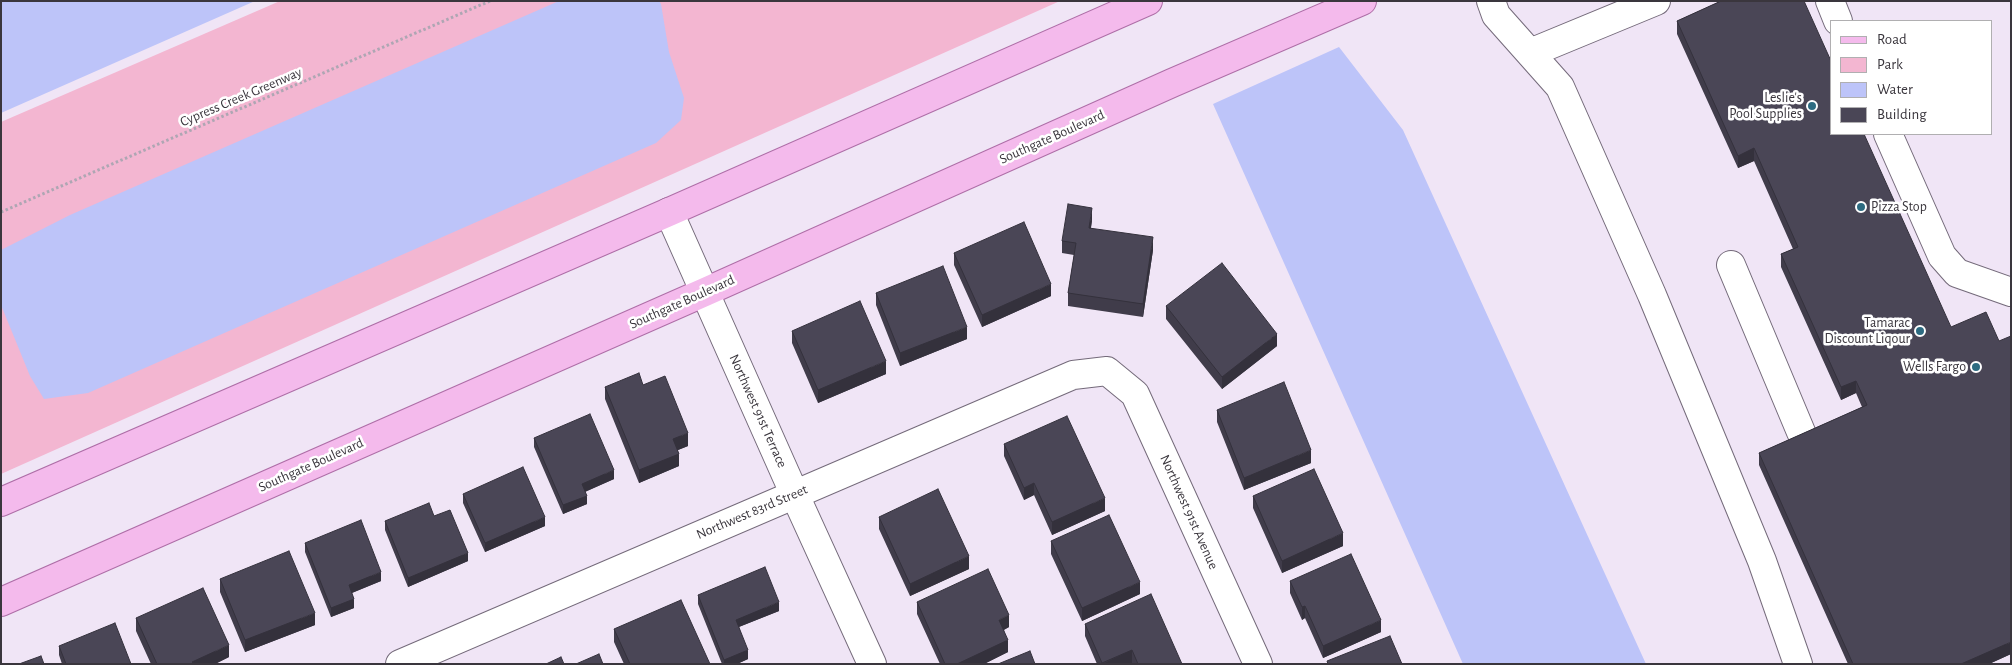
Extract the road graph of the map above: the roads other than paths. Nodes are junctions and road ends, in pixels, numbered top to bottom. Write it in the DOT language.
graph roads {
  1 [pos="1148,1"];
  2 [pos="1362,1"];
  3 [pos="1491,1"];
  4 [pos="1656,1"];
  5 [pos="1830,1"];
  6 [pos="1838,20"];
  7 [pos="1530,53"];
  8 [pos="1888,135"];
  9 [pos="669,212"];
  10 [pos="1732,265"];
  11 [pos="705,292"];
  12 [pos="2011,292"];
  13 [pos="1107,371"];
  14 [pos="1801,432"];
  15 [pos="794,494"];
  16 [pos="1,502"];
  17 [pos="1,602"];
  18 [pos="400,664"];
  19 [pos="872,664"];
  20 [pos="1258,664"];
  21 [pos="1798,664"];
  1 -- 9 [label="main road"];
  2 -- 11 [label="main road, Southgate Boulevard"];
  3 -- 7 [label="street"];
  4 -- 7 [label="street"];
  5 -- 6 [label="street"];
  7 -- 21 [label="street"];
  8 -- 12 [label="street"];
  9 -- 11 [label="street, Northwest 91st Terrace"];
  9 -- 16 [label="main road"];
  10 -- 14 [label="street"];
  11 -- 15 [label="street, Northwest 91st Terrace"];
  11 -- 17 [label="main road, Southgate Boulevard"];
  13 -- 15 [label="street, Northwest 83rd Street"];
  13 -- 20 [label="street, Northwest 91st Avenue"];
  15 -- 18 [label="street, Northwest 83rd Street"];
  15 -- 19 [label="street, Northwest 91st Terrace"];
}
